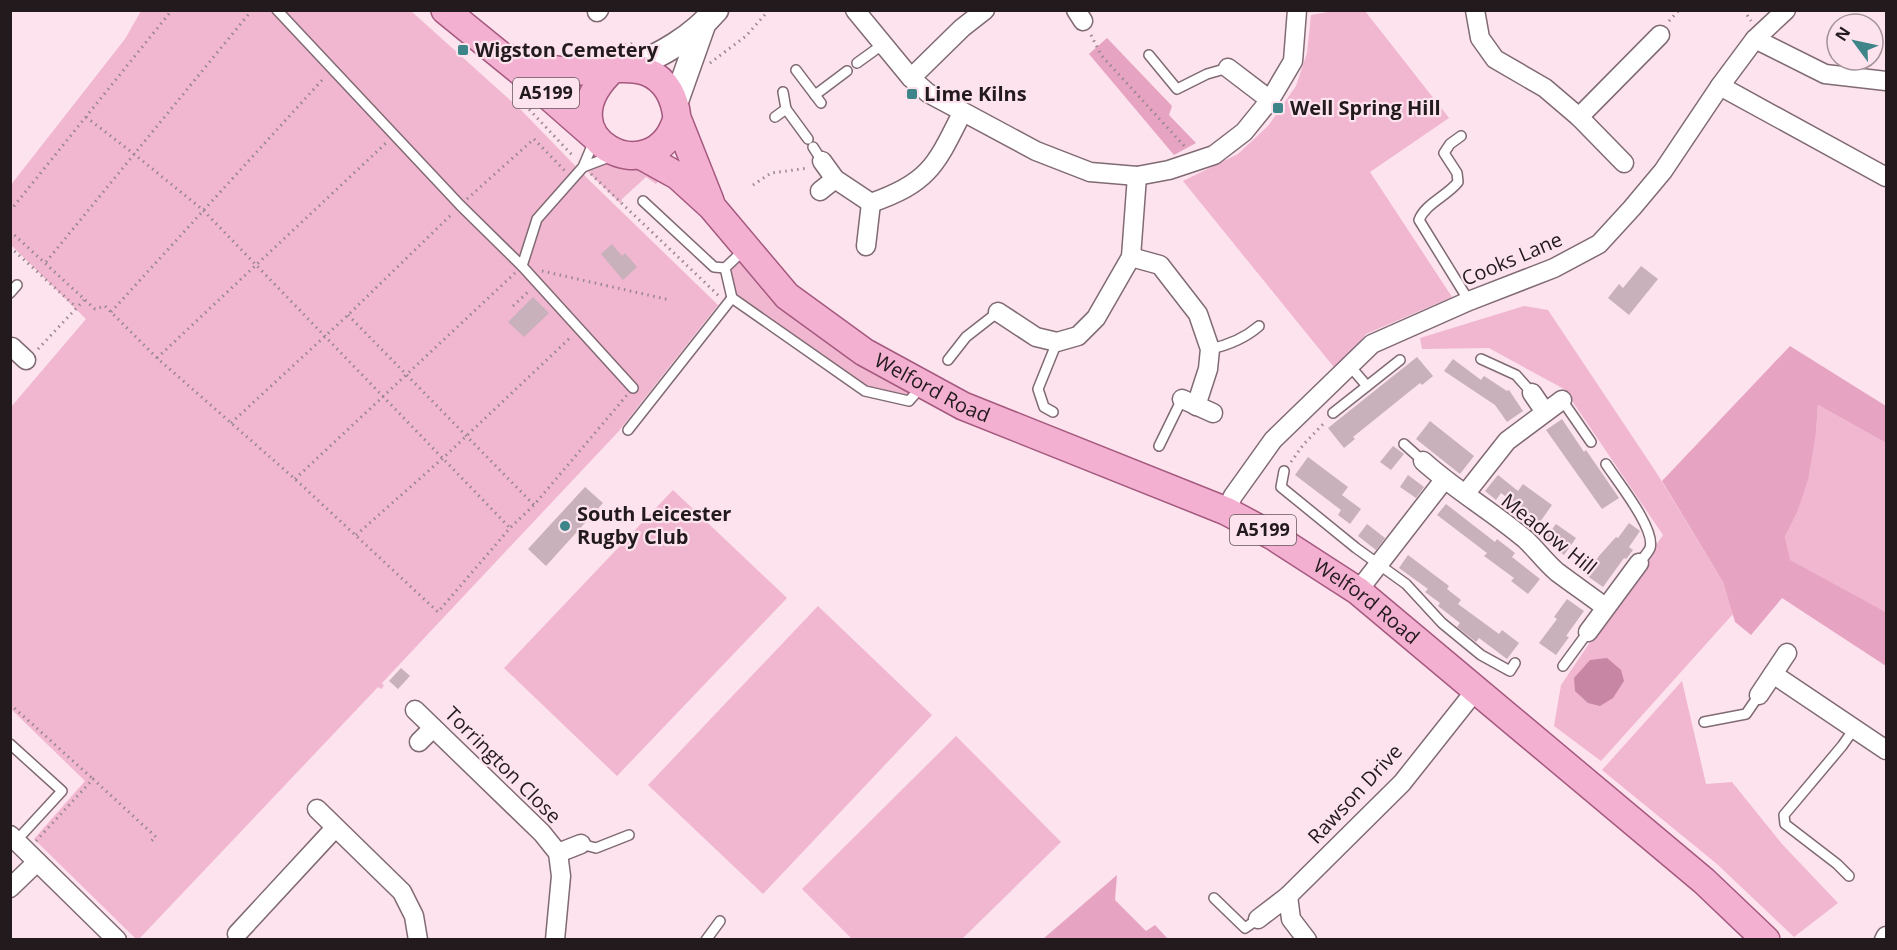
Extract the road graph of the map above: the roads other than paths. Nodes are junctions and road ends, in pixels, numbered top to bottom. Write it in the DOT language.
graph roads {
  1 [pos="277,10"];
  2 [pos="445,10"];
  3 [pos="985,10"];
  4 [pos="1297,10"];
  5 [pos="1475,10"];
  6 [pos="1786,10"];
  7 [pos="857,11"];
  8 [pos="710,18"];
  9 [pos="1660,35"];
  10 [pos="1755,39"];
  11 [pos="882,45"];
  12 [pos="497,53"];
  13 [pos="1149,55"];
  14 [pos="620,61"];
  15 [pos="857,63"];
  16 [pos="1228,68"];
  17 [pos="796,70"];
  18 [pos="847,70"];
  19 [pos="911,78"];
  20 [pos="1887,81"];
  21 [pos="1720,86"];
  22 [pos="783,92"];
  23 [pos="815,95"];
  24 [pos="1270,100"];
  25 [pos="821,103"];
  26 [pos="786,109"];
  27 [pos="676,111"];
  28 [pos="962,113"];
  29 [pos="775,117"];
  30 [pos="1579,117"];
  31 [pos="1461,136"];
  32 [pos="594,137"];
  33 [pos="815,149"];
  34 [pos="631,155"];
  35 [pos="1624,163"];
  36 [pos="583,166"];
  37 [pos="1137,176"];
  38 [pos="1887,177"];
  39 [pos="835,179"];
  40 [pos="820,191"];
  41 [pos="643,201"];
  42 [pos="871,203"];
  43 [pos="712,207"];
  44 [pos="866,246"];
  45 [pos="746,249"];
  46 [pos="1131,257"];
  47 [pos="522,266"];
  48 [pos="725,268"];
  49 [pos="730,301"];
  50 [pos="1469,301"];
  51 [pos="998,312"];
  52 [pos="1259,326"];
  53 [pos="1058,342"];
  54 [pos="11,347"];
  55 [pos="1210,350"];
  56 [pos="1481,359"];
  57 [pos="26,360"];
  58 [pos="948,360"];
  59 [pos="1400,360"];
  60 [pos="1348,365"];
  61 [pos="924,385"];
  62 [pos="1367,386"];
  63 [pos="633,388"];
  64 [pos="1532,393"];
  65 [pos="1562,400"];
  66 [pos="1197,406"];
  67 [pos="1053,412"];
  68 [pos="1545,412"];
  69 [pos="1333,413"];
  70 [pos="628,430"];
  71 [pos="1591,442"];
  72 [pos="1404,444"];
  73 [pos="1159,446"];
  74 [pos="1423,461"];
  75 [pos="1606,465"];
  76 [pos="1284,471"];
  77 [pos="1444,480"];
  78 [pos="1466,493"];
  79 [pos="1226,511"];
  80 [pos="1639,563"];
  81 [pos="1380,564"];
  82 [pos="1358,591"];
  83 [pos="1605,607"];
  84 [pos="1588,632"];
  85 [pos="1787,653"];
  86 [pos="1515,663"];
  87 [pos="1563,666"];
  88 [pos="1773,674"];
  89 [pos="1476,691"];
  90 [pos="1759,695"];
  91 [pos="415,710"];
  92 [pos="1704,722"];
  93 [pos="433,728"];
  94 [pos="1854,729"];
  95 [pos="419,742"];
  96 [pos="10,744"];
  97 [pos="1887,750"];
  98 [pos="317,809"];
  99 [pos="335,828"];
  100 [pos="629,835"];
  101 [pos="581,844"];
  102 [pos="23,847"];
  103 [pos="558,853"];
  104 [pos="1849,876"];
  105 [pos="10,888"];
  106 [pos="1288,896"];
  107 [pos="1214,898"];
  108 [pos="1258,919"];
  109 [pos="720,921"];
  110 [pos="237,934"];
  111 [pos="1887,936"];
  112 [pos="117,939"];
  113 [pos="418,939"];
  114 [pos="555,939"];
  115 [pos="706,939"];
  116 [pos="1306,939"];
  117 [pos="1766,939"];
  118 [pos="1884,939"];
  1 -- 47 [label="lane"];
  2 -- 12 [label="main road, A5199"];
  3 -- 19 [label="street"];
  4 -- 24 [label="street"];
  5 -- 30 [label="street"];
  6 -- 10 [label="street, Cooks Lane"];
  7 -- 11 [label="street"];
  8 -- 14 [label="street"];
  8 -- 27 [label="street"];
  9 -- 30 [label="street"];
  10 -- 20 [label="street"];
  10 -- 21 [label="street, Cooks Lane"];
  11 -- 15 [label="lane"];
  11 -- 19 [label="street"];
  12 -- 14 [label="main road, A5199"];
  12 -- 32 [label="main road, A5199"];
  13 -- 16 [label="lane"];
  14 -- 27 [label="main road"];
  14 -- 32 [label="main road"];
  16 -- 24 [label="street"];
  17 -- 23 [label="lane"];
  18 -- 23 [label="lane"];
  19 -- 28 [label="street"];
  21 -- 38 [label="street"];
  21 -- 50 [label="street, Cooks Lane"];
  22 -- 26 [label="lane"];
  23 -- 25 [label="lane"];
  24 -- 37 [label="street"];
  26 -- 29 [label="lane"];
  26 -- 33 [label="lane"];
  27 -- 34 [label="main road"];
  27 -- 43 [label="main road, Welford Road / A5199"];
  28 -- 37 [label="street"];
  28 -- 42 [label="street"];
  30 -- 35 [label="street"];
  31 -- 50 [label="lane"];
  32 -- 34 [label="main road"];
  32 -- 36 [label="lane"];
  33 -- 39 [label="street"];
  34 -- 36 [label="lane"];
  34 -- 43 [label="main road, Welford Road / A5199"];
  36 -- 47 [label="lane"];
  37 -- 46 [label="street"];
  39 -- 40 [label="street"];
  39 -- 42 [label="street"];
  41 -- 48 [label="lane"];
  42 -- 44 [label="street"];
  43 -- 45 [label="main road, Welford Road / A5199"];
  45 -- 48 [label="lane"];
  45 -- 61 [label="main road, Welford Road / A5199"];
  46 -- 53 [label="street"];
  46 -- 55 [label="street"];
  47 -- 63 [label="lane"];
  48 -- 49 [label="lane"];
  49 -- 61 [label="lane"];
  49 -- 70 [label="lane"];
  50 -- 60 [label="street, Cooks Lane"];
  51 -- 53 [label="street"];
  51 -- 58 [label="lane"];
  52 -- 55 [label="lane"];
  53 -- 67 [label="lane"];
  54 -- 57 [label="street"];
  55 -- 66 [label="street"];
  56 -- 64 [label="lane"];
  59 -- 62 [label="lane"];
  60 -- 62 [label="lane"];
  60 -- 79 [label="street, Cooks Lane"];
  61 -- 79 [label="main road, Welford Road / A5199"];
  62 -- 69 [label="lane"];
  64 -- 68 [label="street"];
  65 -- 68 [label="street"];
  65 -- 71 [label="lane"];
  66 -- 73 [label="lane"];
  68 -- 78 [label="street"];
  72 -- 74 [label="lane"];
  74 -- 77 [label="street, Meadow Hill"];
  75 -- 80 [label="lane"];
  76 -- 81 [label="lane"];
  77 -- 78 [label="street, Meadow Hill"];
  77 -- 81 [label="street"];
  78 -- 83 [label="street, Meadow Hill"];
  79 -- 82 [label="main road, Welford Road / A5199"];
  80 -- 83 [label="street"];
  81 -- 82 [label="street"];
  81 -- 86 [label="lane, Welford Road"];
  82 -- 89 [label="main road, Welford Road / A5199"];
  83 -- 84 [label="street"];
  84 -- 87 [label="lane"];
  85 -- 88 [label="street"];
  88 -- 90 [label="street"];
  88 -- 94 [label="street"];
  89 -- 106 [label="street, Rawson Drive"];
  89 -- 117 [label="main road, Welford Road / A5199"];
  90 -- 92 [label="lane"];
  91 -- 93 [label="street, Torrington Close"];
  93 -- 95 [label="street"];
  93 -- 103 [label="street, Torrington Close"];
  94 -- 97 [label="street"];
  94 -- 104 [label="lane"];
  96 -- 102 [label="lane"];
  98 -- 99 [label="street"];
  99 -- 110 [label="street"];
  99 -- 113 [label="street"];
  100 -- 101 [label="lane"];
  101 -- 103 [label="street, Torrington Close"];
  102 -- 105 [label="street"];
  102 -- 112 [label="street"];
  103 -- 114 [label="street, Torrington Close"];
  106 -- 108 [label="street, Rawson Drive"];
  106 -- 116 [label="street"];
  107 -- 108 [label="lane"];
  109 -- 115 [label="lane"];
  111 -- 118 [label="street"];
}
